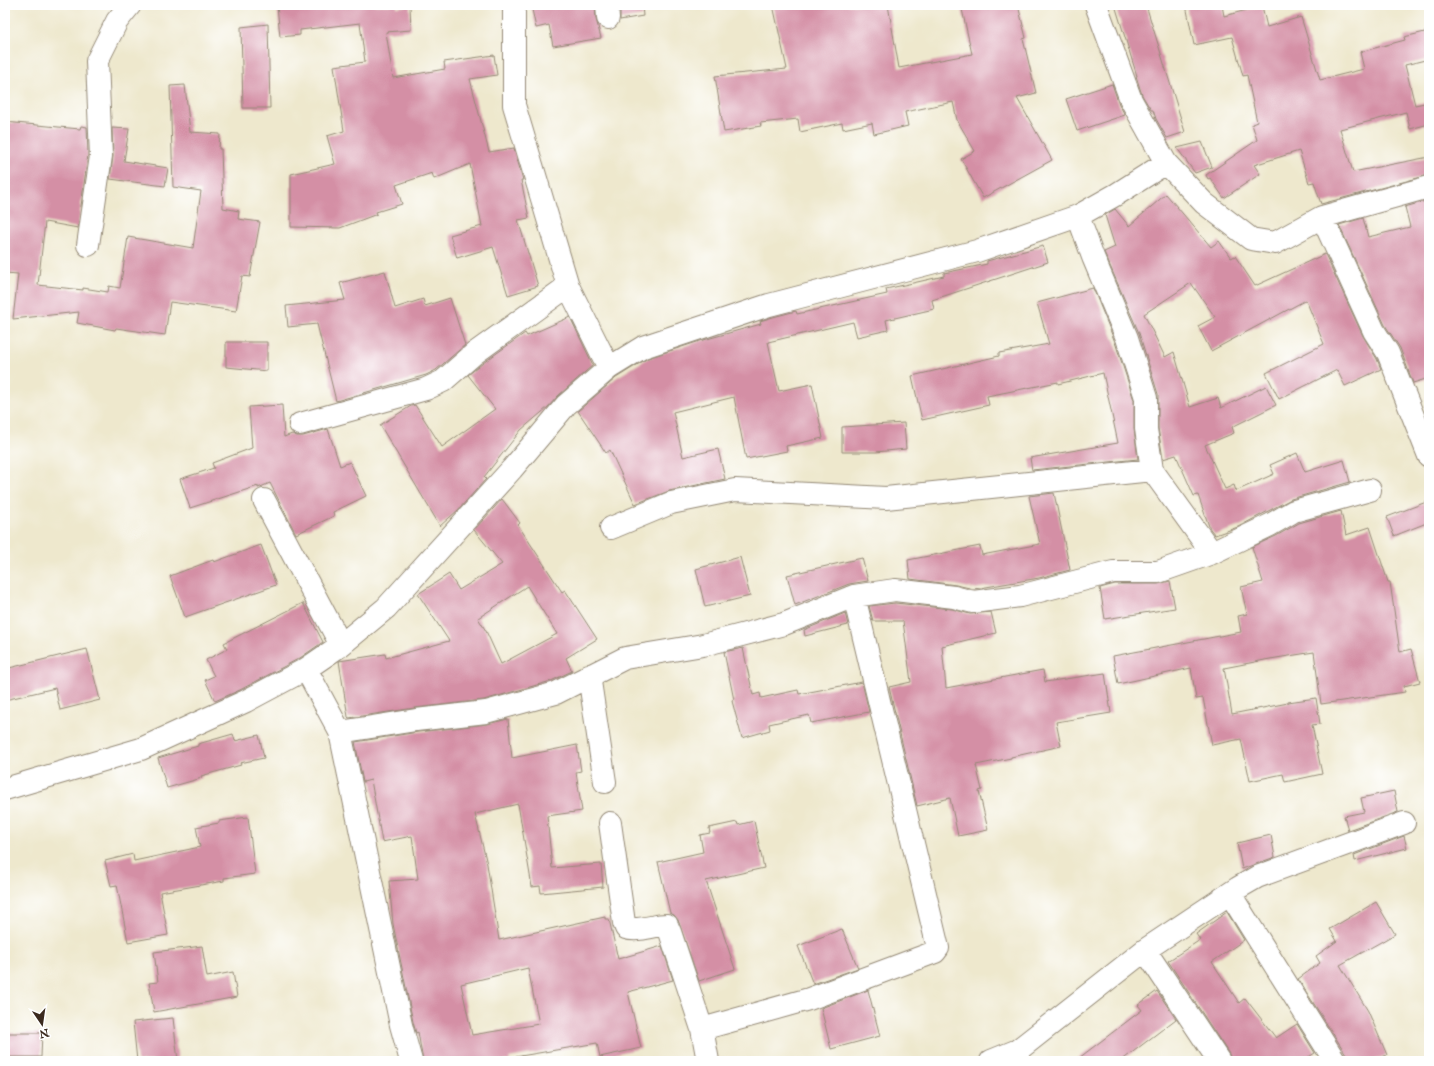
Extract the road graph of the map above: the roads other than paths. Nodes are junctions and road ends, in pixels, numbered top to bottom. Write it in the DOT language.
graph roads {
  1 [pos="130,5"];
  2 [pos="514,5"];
  3 [pos="1096,5"];
  4 [pos="1166,163"];
  5 [pos="1429,187"];
  6 [pos="1078,216"];
  7 [pos="1322,217"];
  8 [pos="88,245"];
  9 [pos="568,286"];
  10 [pos="610,368"];
  11 [pos="300,424"];
  12 [pos="1429,456"];
  13 [pos="1152,470"];
  14 [pos="1370,490"];
  15 [pos="264,500"];
  16 [pos="611,528"];
  17 [pos="1212,553"];
  18 [pos="854,596"];
  19 [pos="341,645"];
  20 [pos="306,669"];
  21 [pos="589,675"];
  22 [pos="340,732"];
  23 [pos="604,782"];
  24 [pos="5,789"];
  25 [pos="610,823"];
  26 [pos="1404,823"];
  27 [pos="1230,894"];
  28 [pos="1145,950"];
  29 [pos="702,1029"];
  30 [pos="1021,1055"];
  31 [pos="411,1061"];
  32 [pos="708,1061"];
  33 [pos="992,1061"];
  34 [pos="1219,1061"];
  35 [pos="1335,1061"];
  1 -- 8 [label="street"];
  2 -- 9 [label="street"];
  3 -- 4 [label="street"];
  4 -- 6 [label="street"];
  4 -- 7 [label="street"];
  5 -- 7 [label="street"];
  6 -- 10 [label="street"];
  6 -- 13 [label="street"];
  7 -- 12 [label="street"];
  9 -- 10 [label="street"];
  9 -- 11 [label="street"];
  10 -- 19 [label="street"];
  13 -- 16 [label="street"];
  13 -- 17 [label="street"];
  14 -- 17 [label="street"];
  15 -- 19 [label="street"];
  17 -- 18 [label="street"];
  18 -- 21 [label="street"];
  18 -- 29 [label="street"];
  19 -- 20 [label="street"];
  20 -- 22 [label="street"];
  20 -- 24 [label="street"];
  21 -- 22 [label="street"];
  21 -- 23 [label="street"];
  22 -- 31 [label="street"];
  25 -- 29 [label="street"];
  26 -- 27 [label="street"];
  27 -- 28 [label="street"];
  27 -- 35 [label="street"];
  28 -- 30 [label="street"];
  28 -- 34 [label="street"];
  29 -- 32 [label="street"];
  30 -- 33 [label="street"];
}
